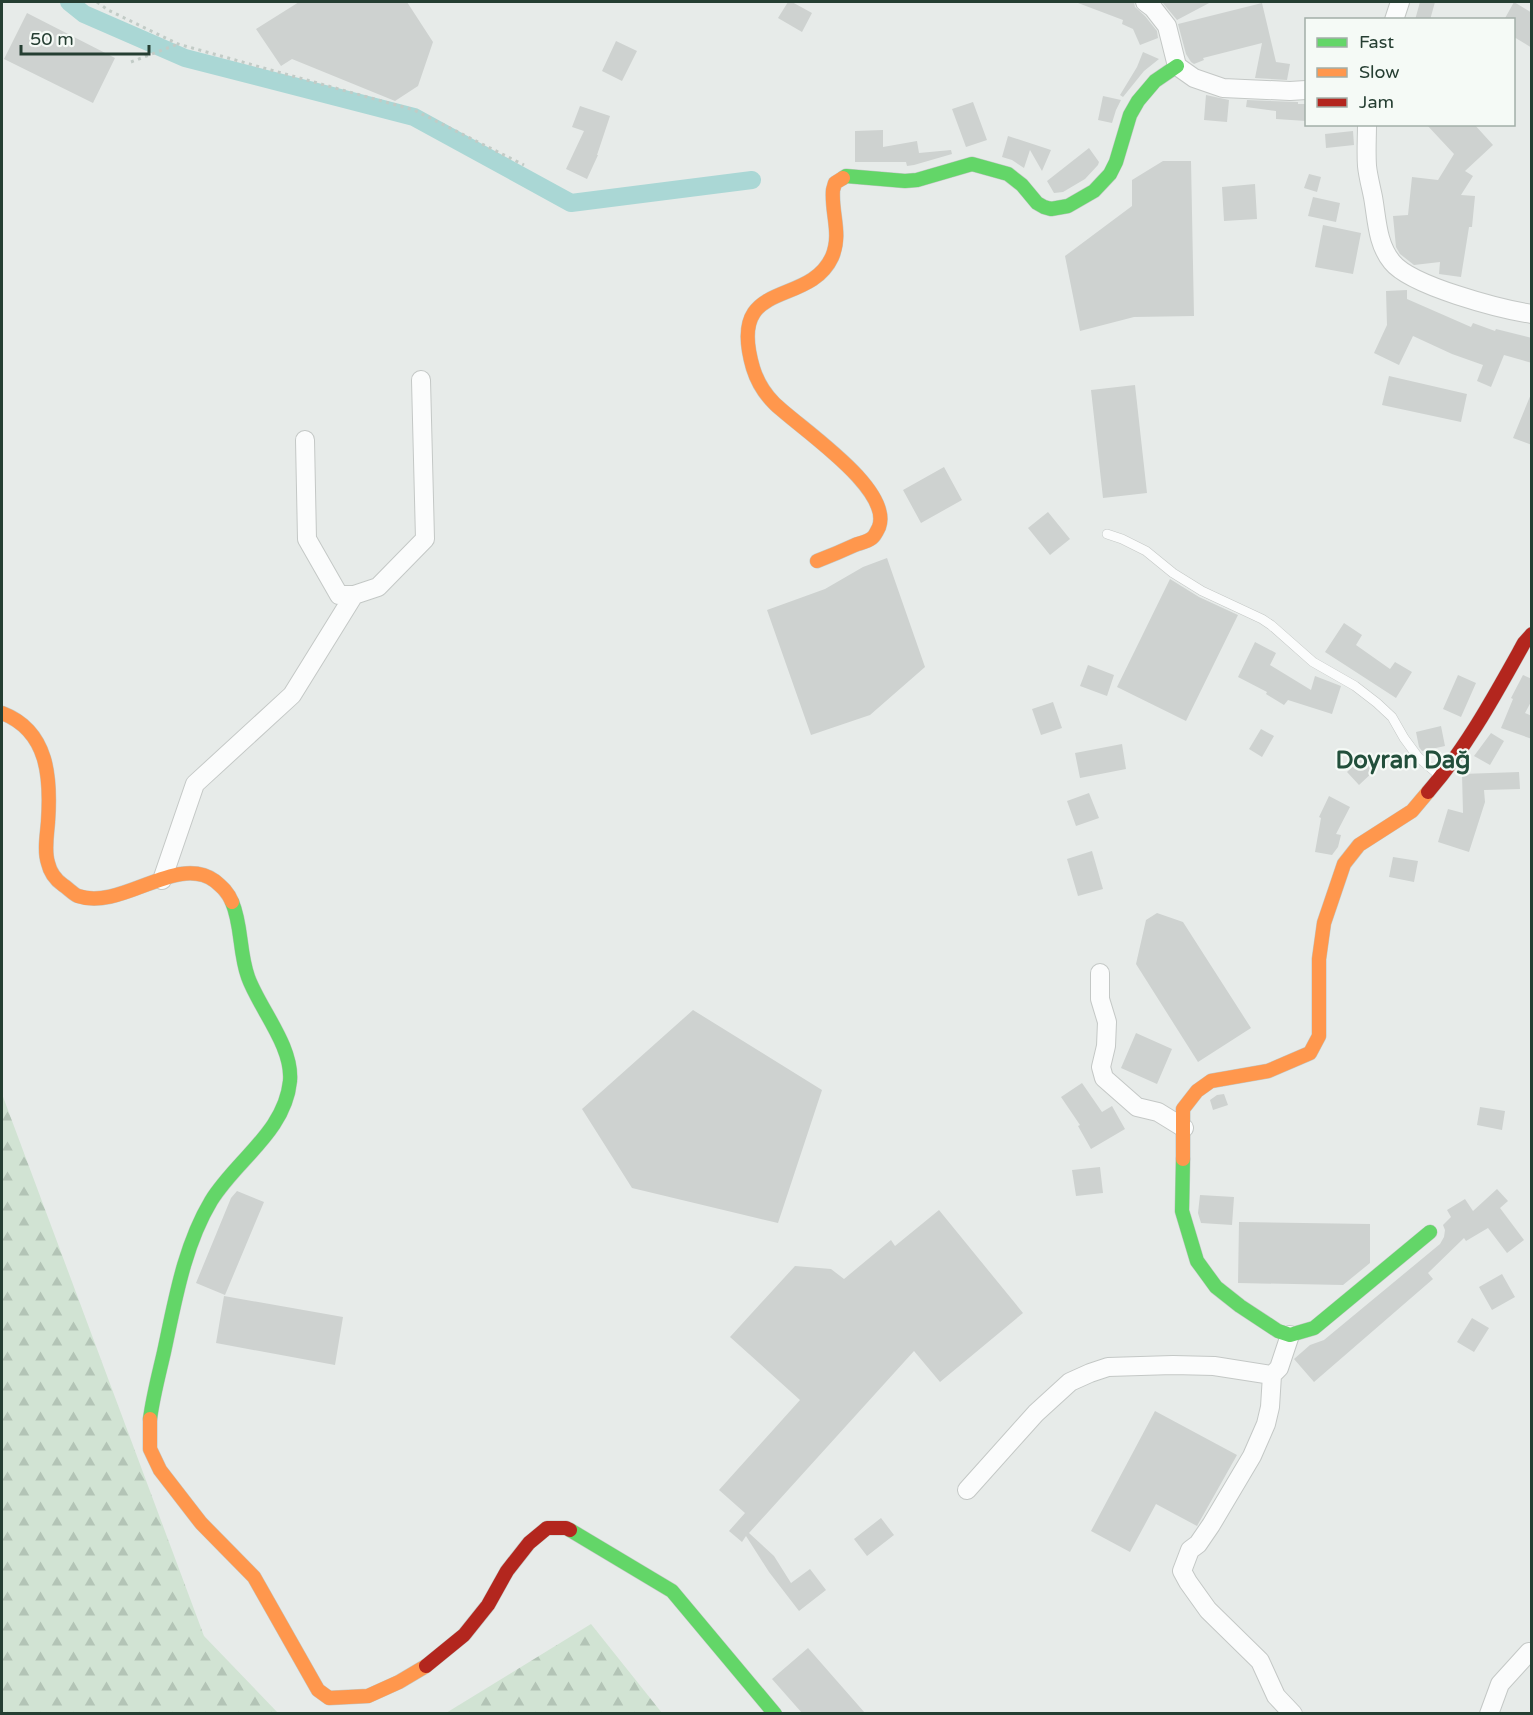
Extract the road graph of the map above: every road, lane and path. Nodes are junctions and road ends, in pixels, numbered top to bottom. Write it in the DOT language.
graph roads {
  1 [pos="97,2"];
  2 [pos="1145,2"];
  3 [pos="1400,2"];
  4 [pos="1395,18"];
  5 [pos="178,44"];
  6 [pos="131,62"];
  7 [pos="1177,66"];
  8 [pos="1305,90"];
  9 [pos="1367,126"];
  10 [pos="524,165"];
  11 [pos="1532,314"];
  12 [pos="421,380"];
  13 [pos="305,440"];
  14 [pos="1107,534"];
  15 [pos="817,561"];
  16 [pos="354,596"];
  17 [pos="1532,634"];
  18 [pos="2,713"];
  19 [pos="1441,777"];
  20 [pos="162,880"];
  21 [pos="1100,973"];
  22 [pos="1184,1128"];
  23 [pos="1430,1232"];
  24 [pos="1290,1335"];
  25 [pos="1272,1375"];
  26 [pos="967,1490"];
  27 [pos="1529,1652"];
  28 [pos="776,1713"];
  29 [pos="1293,1713"];
  30 [pos="1489,1713"];
  1 -- 5 [label="path"];
  2 -- 7 [label="street"];
  3 -- 4 [label="street"];
  5 -- 6 [label="path"];
  5 -- 10 [label="path"];
  7 -- 8 [label="street"];
  7 -- 15 [label="street"];
  9 -- 11 [label="street"];
  12 -- 16 [label="street"];
  13 -- 16 [label="street"];
  14 -- 19 [label="lane"];
  16 -- 20 [label="street"];
  17 -- 19 [label="street"];
  18 -- 20 [label="street"];
  19 -- 22 [label="street"];
  20 -- 28 [label="street"];
  21 -- 22 [label="street"];
  22 -- 24 [label="street"];
  23 -- 24 [label="street"];
  24 -- 25 [label="street"];
  25 -- 26 [label="street"];
  25 -- 29 [label="street"];
  27 -- 30 [label="street"];
}
